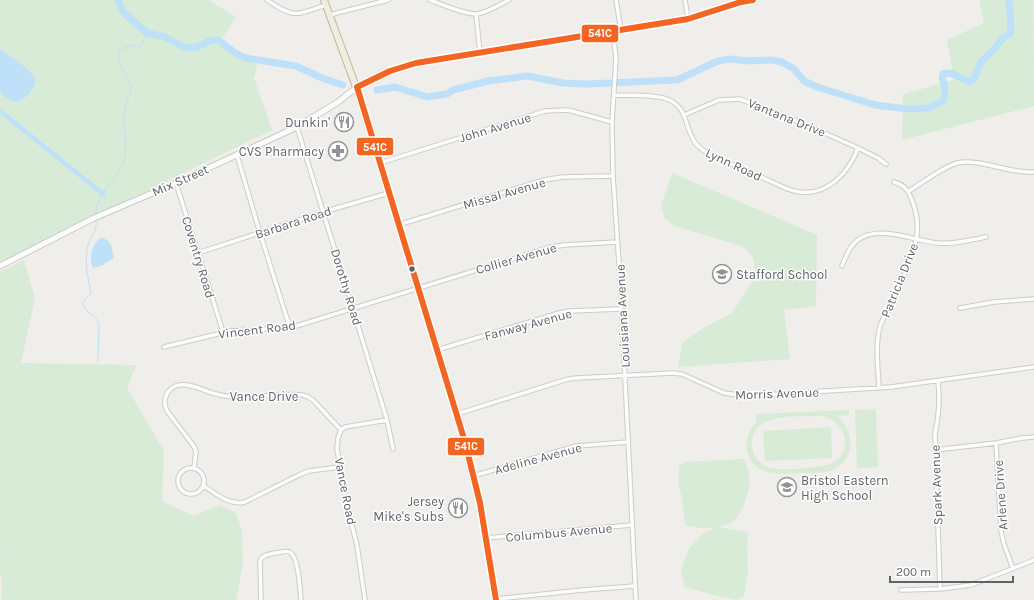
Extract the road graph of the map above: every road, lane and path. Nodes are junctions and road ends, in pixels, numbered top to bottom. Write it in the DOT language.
graph roads {
  1 [pos="267,0"];
  2 [pos="388,0"];
  3 [pos="430,0"];
  4 [pos="509,0"];
  5 [pos="616,0"];
  6 [pos="685,0"];
  7 [pos="753,0"];
  8 [pos="325,3"];
  9 [pos="476,14"];
  10 [pos="329,15"];
  11 [pos="688,19"];
  12 [pos="621,30"];
  13 [pos="613,31"];
  14 [pos="480,53"];
  15 [pos="357,87"];
  16 [pos="614,95"];
  17 [pos="684,115"];
  18 [pos="612,122"];
  19 [pos="297,127"];
  20 [pos="858,148"];
  21 [pos="237,155"];
  22 [pos="380,163"];
  23 [pos="886,164"];
  24 [pos="1034,172"];
  25 [pos="613,176"];
  26 [pos="894,182"];
  27 [pos="176,183"];
  28 [pos="909,191"];
  29 [pos="389,192"];
  30 [pos="323,212"];
  31 [pos="398,225"];
  32 [pos="260,233"];
  33 [pos="986,237"];
  34 [pos="917,239"];
  35 [pos="617,242"];
  36 [pos="198,253"];
  37 [pos="0,266"];
  38 [pos="842,266"];
  39 [pos="418,288"];
  40 [pos="1034,299"];
  41 [pos="353,307"];
  42 [pos="960,308"];
  43 [pos="621,309"];
  44 [pos="290,328"];
  45 [pos="223,332"];
  46 [pos="164,347"];
  47 [pos="437,350"];
  48 [pos="1034,367"];
  49 [pos="624,375"];
  50 [pos="938,381"];
  51 [pos="879,388"];
  52 [pos="457,414"];
  53 [pos="388,420"];
  54 [pos="341,430"];
  55 [pos="1034,437"];
  56 [pos="628,442"];
  57 [pos="996,443"];
  58 [pos="393,449"];
  59 [pos="935,450"];
  60 [pos="340,467"];
  61 [pos="194,468"];
  62 [pos="473,476"];
  63 [pos="204,486"];
  64 [pos="632,525"];
  65 [pos="486,538"];
  66 [pos="1034,560"];
  67 [pos="1014,569"];
  68 [pos="635,586"];
  69 [pos="940,589"];
  70 [pos="901,590"];
  71 [pos="261,600"];
  72 [pos="301,600"];
  73 [pos="365,600"];
  74 [pos="496,600"];
  75 [pos="636,600"];
  1 -- 8 [label="street"];
  2 -- 10 [label="street"];
  3 -- 9 [label="street"];
  4 -- 9 [label="street"];
  5 -- 12 [label="street"];
  6 -- 11 [label="street"];
  7 -- 11 [label="street, Mix Street"];
  8 -- 10 [label="highway"];
  9 -- 14 [label="street"];
  10 -- 15 [label="highway"];
  11 -- 12 [label="street, Mix Street"];
  12 -- 13 [label="street, Mix Street"];
  13 -- 14 [label="street, Mix Street"];
  13 -- 16 [label="street, Louisiana Avenue"];
  14 -- 15 [label="street, Mix Street"];
  15 -- 19 [label="street, Mix Street"];
  15 -- 22 [label="highway"];
  16 -- 17 [label="street, Lynn Road"];
  16 -- 18 [label="street, Louisiana Avenue"];
  17 -- 20 [label="street, Vantana Drive"];
  17 -- 20 [label="street, Lynn Road"];
  18 -- 22 [label="street, John Avenue"];
  18 -- 25 [label="street, Louisiana Avenue"];
  19 -- 21 [label="street, Mix Street"];
  19 -- 30 [label="street, Dorothy Road"];
  20 -- 23 [label="street, Vantana Drive"];
  21 -- 27 [label="street, Mix Street"];
  21 -- 32 [label="street"];
  22 -- 29 [label="highway"];
  24 -- 28 [label="street"];
  25 -- 31 [label="street, Missal Avenue"];
  25 -- 35 [label="street, Louisiana Avenue"];
  26 -- 28 [label="street"];
  27 -- 36 [label="street, Coventry Road"];
  27 -- 37 [label="street, Mix Street"];
  28 -- 34 [label="street, Patricia Drive"];
  29 -- 30 [label="street, Barbara Road"];
  29 -- 31 [label="highway"];
  30 -- 32 [label="street, Barbara Road"];
  30 -- 41 [label="street, Dorothy Road"];
  31 -- 39 [label="highway"];
  32 -- 36 [label="street, Barbara Road"];
  32 -- 44 [label="street"];
  33 -- 34 [label="street"];
  34 -- 38 [label="street"];
  34 -- 51 [label="street, Patricia Drive"];
  35 -- 39 [label="street, Collier Avenue"];
  35 -- 43 [label="street, Louisiana Avenue"];
  36 -- 45 [label="street, Coventry Road"];
  39 -- 41 [label="street, Vincent Road"];
  39 -- 47 [label="highway"];
  40 -- 42 [label="street"];
  41 -- 44 [label="street, Vincent Road"];
  41 -- 53 [label="street, Dorothy Road"];
  43 -- 47 [label="street, Fanway Avenue"];
  43 -- 49 [label="street, Louisiana Avenue"];
  44 -- 45 [label="street, Vincent Road"];
  45 -- 46 [label="street, Vincent Road"];
  47 -- 52 [label="highway"];
  48 -- 50 [label="street, Morris Avenue"];
  49 -- 51 [label="street, Morris Avenue"];
  49 -- 52 [label="street, Morris Avenue"];
  49 -- 56 [label="street, Louisiana Avenue"];
  50 -- 51 [label="street, Morris Avenue"];
  50 -- 59 [label="street, Spark Avenue"];
  52 -- 62 [label="highway"];
  53 -- 54 [label="street"];
  53 -- 58 [label="street, Dorothy Road"];
  54 -- 60 [label="street, Vance Road"];
  54 -- 61 [label="street, Vance Drive"];
  55 -- 57 [label="street"];
  56 -- 62 [label="street, Adeline Avenue"];
  56 -- 64 [label="street, Louisiana Avenue"];
  57 -- 59 [label="street"];
  57 -- 67 [label="street, Arlene Drive"];
  59 -- 69 [label="street, Spark Avenue"];
  60 -- 63 [label="street"];
  60 -- 73 [label="street, Vance Road"];
  61 -- 63 [label="street"];
  61 -- 63 [label="street"];
  62 -- 65 [label="highway"];
  64 -- 65 [label="street, Columbus Avenue"];
  64 -- 68 [label="street, Louisiana Avenue"];
  65 -- 74 [label="highway"];
  66 -- 67 [label="street"];
  67 -- 69 [label="street"];
  68 -- 74 [label="street"];
  68 -- 75 [label="street, Louisiana Avenue"];
  69 -- 70 [label="street"];
  71 -- 72 [label="street"];
}
